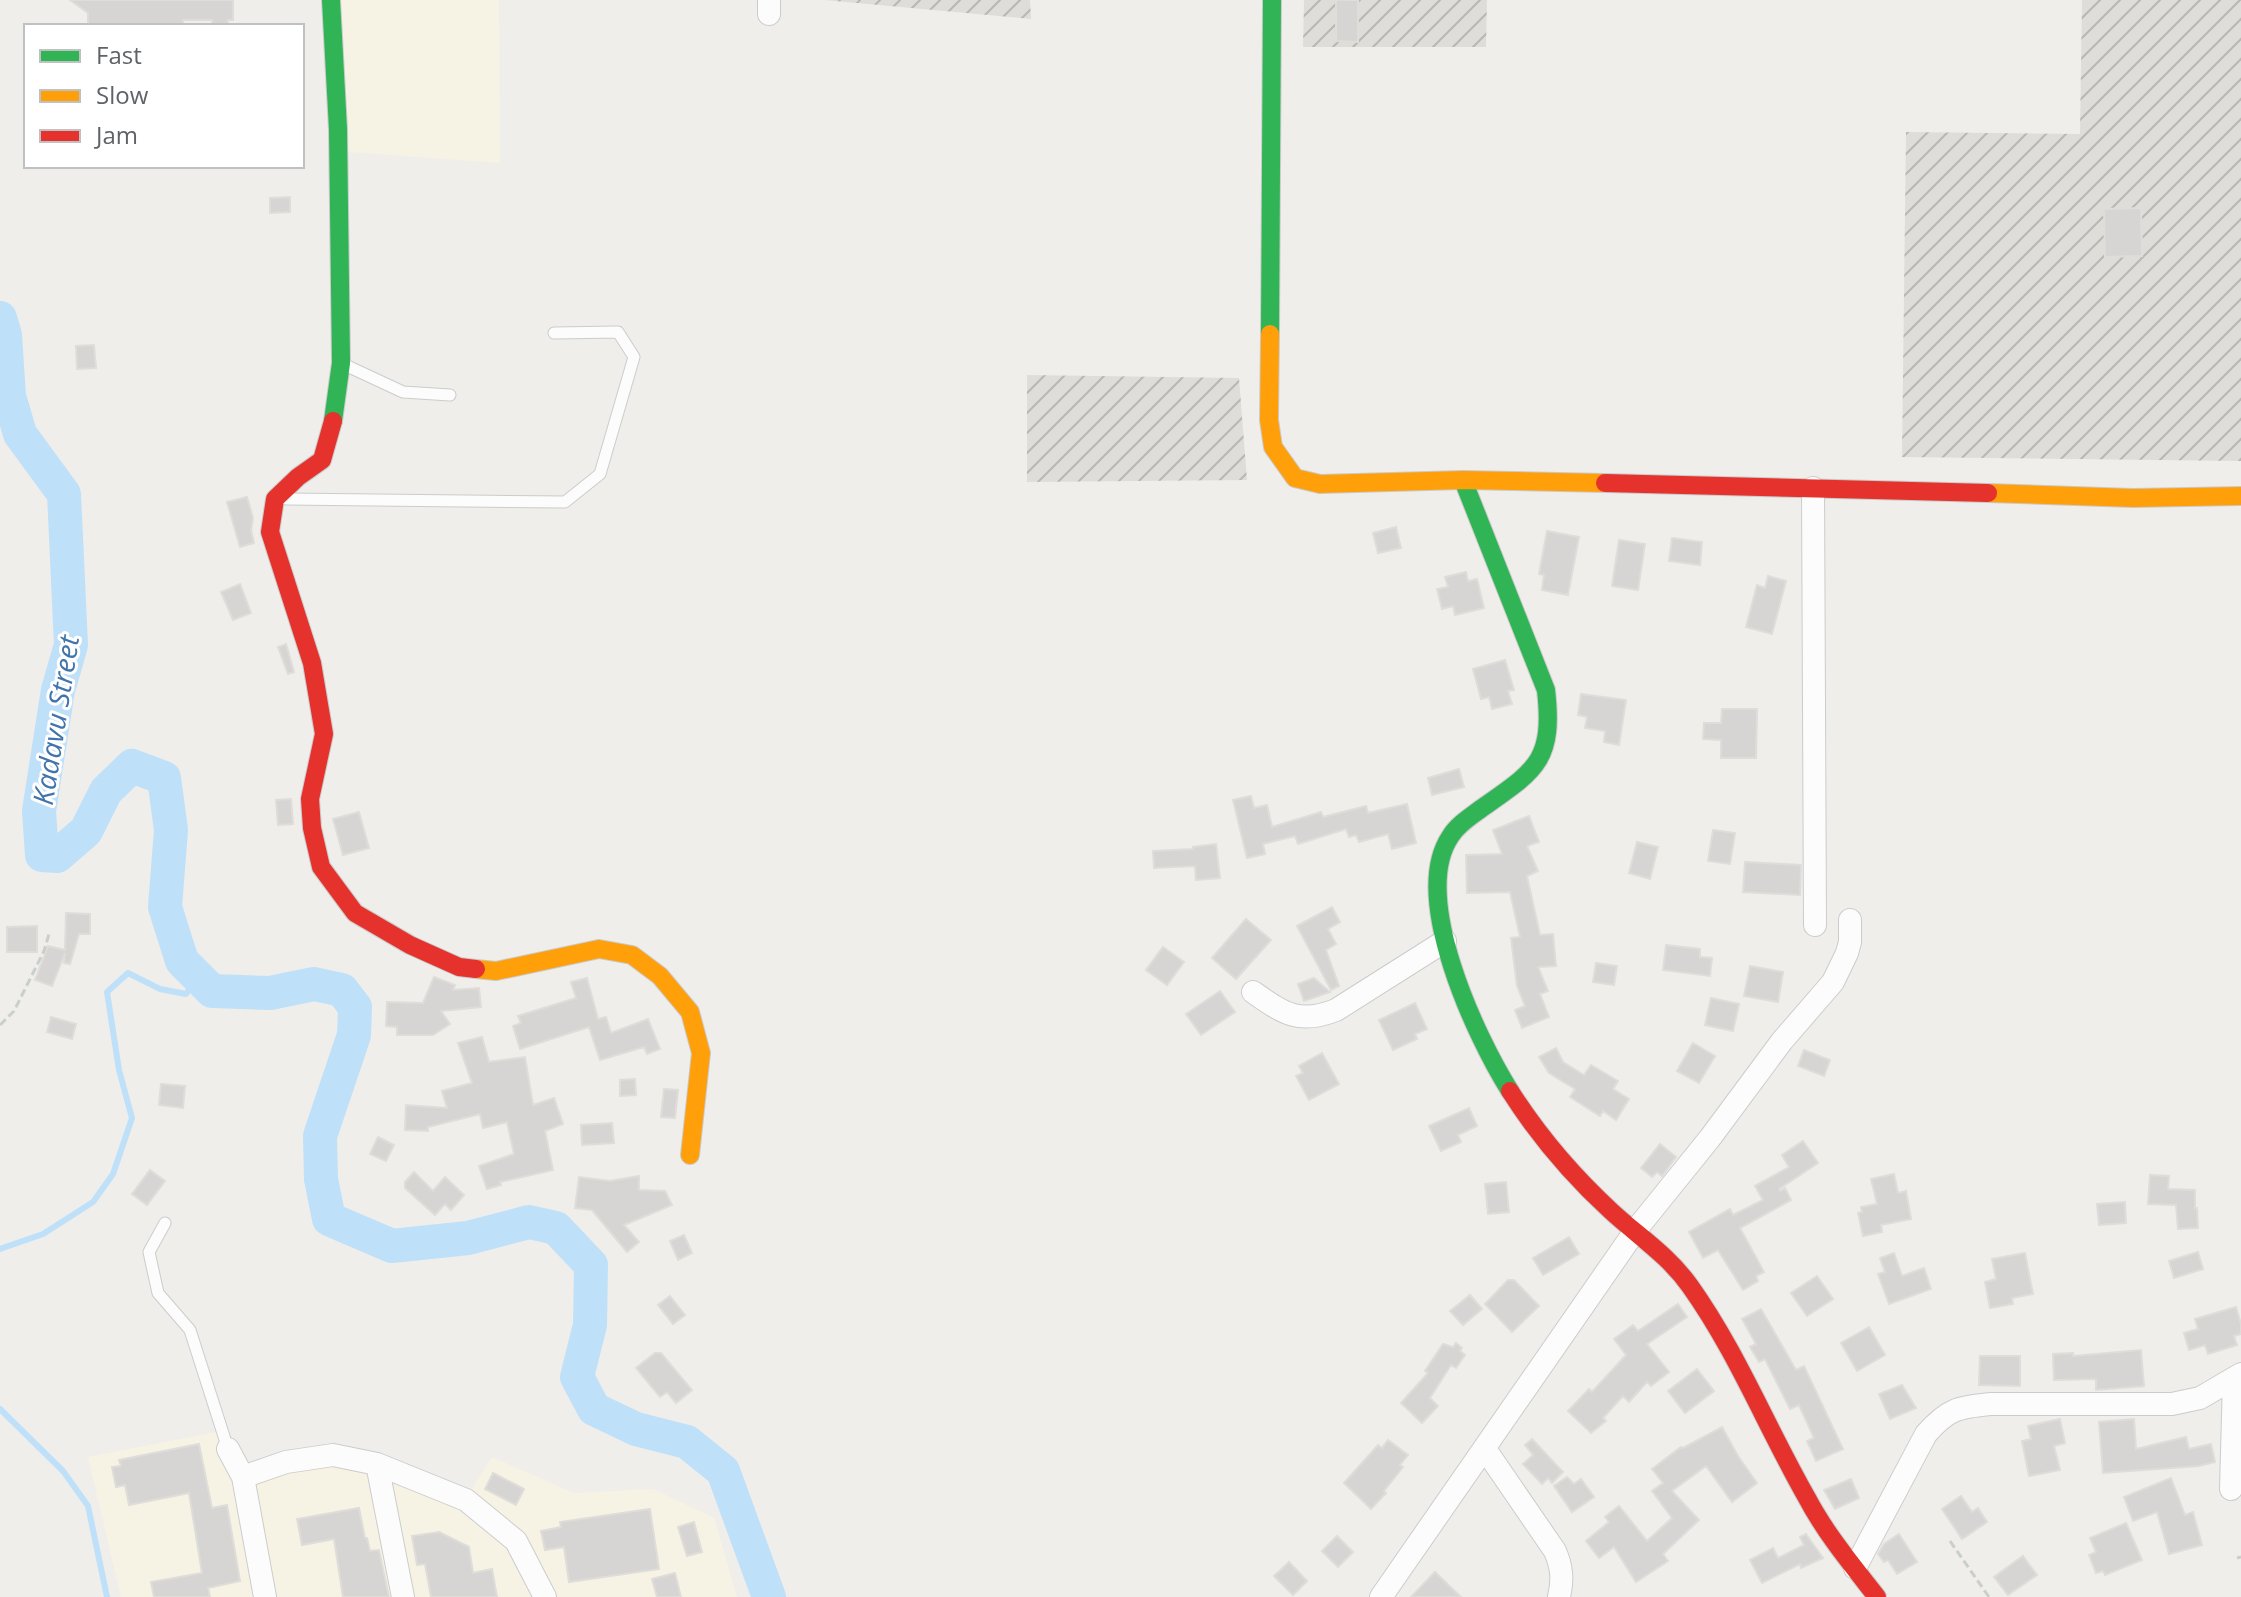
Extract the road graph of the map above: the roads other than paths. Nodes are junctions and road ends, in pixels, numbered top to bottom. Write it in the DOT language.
graph roads {
  1 [pos="331,0"];
  2 [pos="1272,0"];
  3 [pos="554,333"];
  4 [pos="341,363"];
  5 [pos="450,395"];
  6 [pos="1463,480"];
  7 [pos="1813,488"];
  8 [pos="2241,496"];
  9 [pos="275,499"];
  10 [pos="1850,920"];
  11 [pos="1815,925"];
  12 [pos="1445,941"];
  13 [pos="1253,992"];
  14 [pos="690,1155"];
  15 [pos="165,1223"];
  16 [pos="1635,1231"];
  17 [pos="2237,1377"];
  18 [pos="228,1449"];
  19 [pos="1485,1449"];
  20 [pos="377,1464"];
  21 [pos="243,1477"];
  22 [pos="2231,1489"];
  23 [pos="1855,1568"];
  24 [pos="265,1597"];
  25 [pos="403,1597"];
  26 [pos="545,1597"];
  27 [pos="1381,1597"];
  28 [pos="1559,1597"];
  29 [pos="1877,1597"];
  1 -- 4 [label="street"];
  2 -- 6 [label="street"];
  3 -- 9 [label="lane"];
  4 -- 5 [label="lane"];
  4 -- 9 [label="street"];
  6 -- 7 [label="street"];
  6 -- 12 [label="street"];
  7 -- 8 [label="street"];
  7 -- 11 [label="street"];
  9 -- 14 [label="street"];
  10 -- 16 [label="street"];
  12 -- 13 [label="street"];
  12 -- 16 [label="street"];
  15 -- 18 [label="lane"];
  16 -- 19 [label="street"];
  16 -- 23 [label="street"];
  17 -- 22 [label="street"];
  17 -- 23 [label="street"];
  18 -- 21 [label="street"];
  19 -- 27 [label="street"];
  19 -- 28 [label="street"];
  20 -- 21 [label="street"];
  20 -- 25 [label="street"];
  20 -- 26 [label="street"];
  21 -- 24 [label="street"];
  23 -- 29 [label="street"];
}
